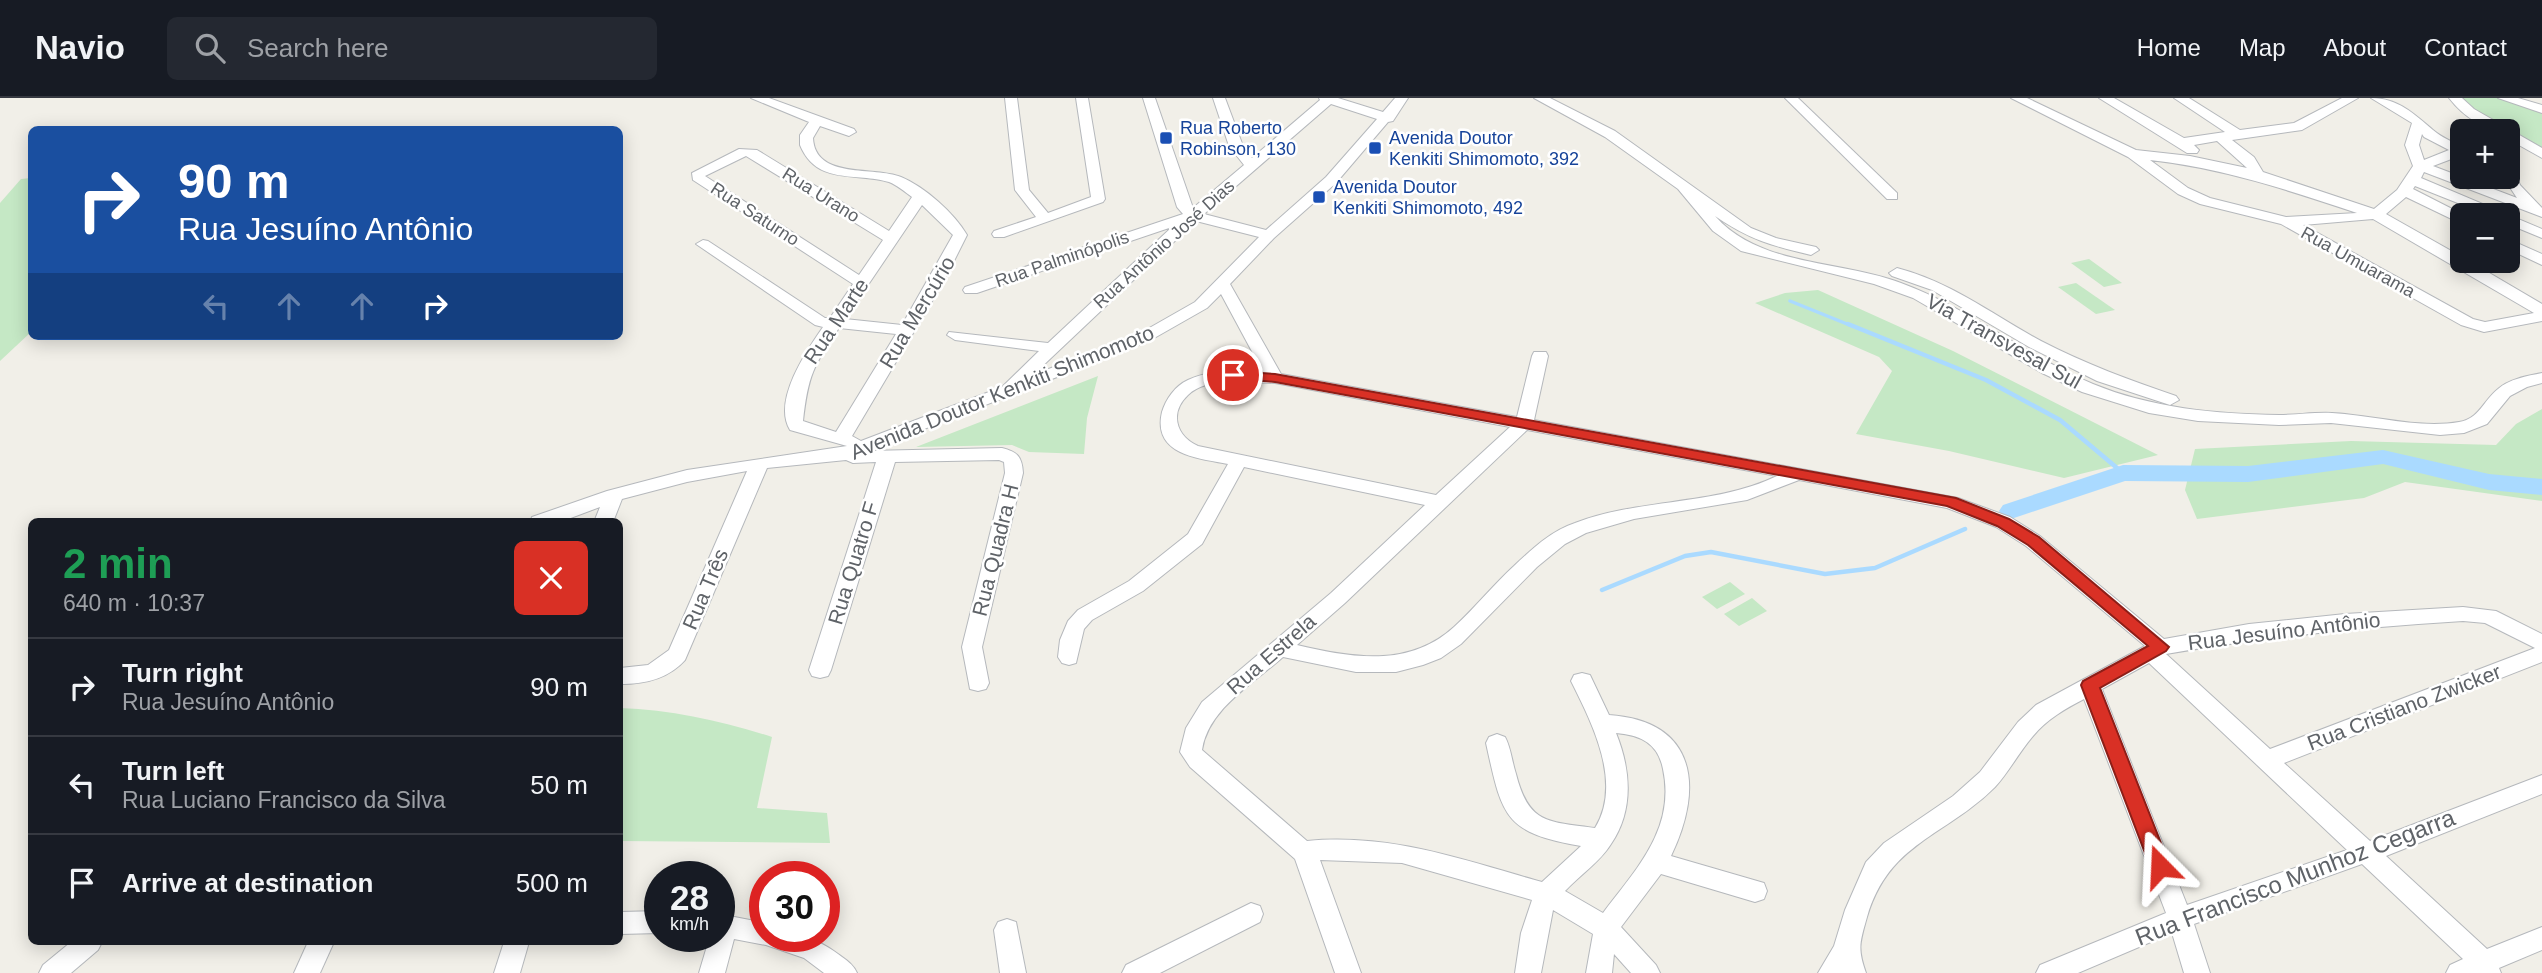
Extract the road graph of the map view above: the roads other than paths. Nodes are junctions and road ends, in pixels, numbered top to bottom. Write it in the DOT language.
graph roads {
  1 [pos="757,98"];
  2 [pos="1011,98"];
  3 [pos="1082,98"];
  4 [pos="1149,98"];
  5 [pos="1219,98"];
  6 [pos="1402,98"];
  7 [pos="1539,98"];
  8 [pos="1791,98"];
  9 [pos="2017,98"];
  10 [pos="2105,98"];
  11 [pos="2180,98"];
  12 [pos="2352,98"];
  13 [pos="2376,98"];
  14 [pos="2455,98"];
  15 [pos="2504,98"];
  16 [pos="1327,99"];
  17 [pos="2542,109"];
  18 [pos="1388,117"];
  19 [pos="2481,119"];
  20 [pos="818,120"];
  21 [pos="2416,129"];
  22 [pos="849,132"];
  23 [pos="2238,135"];
  24 [pos="2220,137"];
  25 [pos="2442,139"];
  26 [pos="2450,139"];
  27 [pos="2183,142"];
  28 [pos="2520,142"];
  29 [pos="750,152"];
  30 [pos="2133,154"];
  31 [pos="2542,154"];
  32 [pos="2190,160"];
  33 [pos="1251,166"];
  34 [pos="2420,166"];
  35 [pos="2258,175"];
  36 [pos="2409,186"];
  37 [pos="2517,189"];
  38 [pos="1685,190"];
  39 [pos="1892,196"];
  40 [pos="919,198"];
  41 [pos="2462,203"];
  42 [pos="2538,211"];
  43 [pos="2450,212"];
  44 [pos="2375,214"];
  45 [pos="1193,216"];
  46 [pos="1045,219"];
  47 [pos="2286,222"];
  48 [pos="2520,224"];
  49 [pos="999,234"];
  50 [pos="2542,234"];
  51 [pos="1269,235"];
  52 [pos="891,239"];
  53 [pos="1771,241"];
  54 [pos="702,244"];
  55 [pos="2520,249"];
  56 [pos="1758,252"];
  57 [pos="1820,252"];
  58 [pos="2542,260"];
  59 [pos="1801,261"];
  60 [pos="862,283"];
  61 [pos="1223,284"];
  62 [pos="971,290"];
  63 [pos="1201,306"];
  64 [pos="1236,308"];
  65 [pos="2542,314"];
  66 [pos="834,325"];
  67 [pos="906,330"];
  68 [pos="955,335"];
  69 [pos="1051,348"];
  70 [pos="1258,352"];
  71 [pos="1541,356"];
  72 [pos="1233,375"];
  73 [pos="2542,377"];
  74 [pos="1275,378"];
  75 [pos="1003,394"];
  76 [pos="2134,396"];
  77 [pos="1525,422"];
  78 [pos="841,446"];
  79 [pos="887,457"];
  80 [pos="1239,460"];
  81 [pos="760,463"];
  82 [pos="1799,472"];
  83 [pos="614,495"];
  84 [pos="1439,502"];
  85 [pos="550,518"];
  86 [pos="605,518"];
  87 [pos="2542,643"];
  88 [pos="1278,648"];
  89 [pos="2156,649"];
  90 [pos="2542,654"];
  91 [pos="1069,657"];
  92 [pos="820,670"];
  93 [pos="623,676"];
  94 [pos="1582,681"];
  95 [pos="978,683"];
  96 [pos="2090,685"];
  97 [pos="1603,723"];
  98 [pos="1497,743"];
  99 [pos="2267,760"];
  100 [pos="2542,784"];
  101 [pos="1602,839"];
  102 [pos="1303,852"];
  103 [pos="2366,853"];
  104 [pos="1657,862"];
  105 [pos="1755,891"];
  106 [pos="1548,894"];
  107 [pos="1251,914"];
  108 [pos="2180,918"];
  109 [pos="644,922"];
  110 [pos="623,923"];
  111 [pos="1607,929"];
  112 [pos="1007,930"];
  113 [pos="2542,938"];
  114 [pos="85,945"];
  115 [pos="320,945"];
  116 [pos="516,945"];
  117 [pos="717,952"];
  118 [pos="817,952"];
  119 [pos="1849,961"];
  120 [pos="2486,968"];
  121 [pos="52,973"];
  122 [pos="307,973"];
  123 [pos="507,973"];
  124 [pos="712,973"];
  125 [pos="844,973"];
  126 [pos="1013,973"];
  127 [pos="1135,973"];
  128 [pos="1348,973"];
  129 [pos="1528,973"];
  130 [pos="1598,973"];
  131 [pos="1647,973"];
  132 [pos="1830,973"];
  133 [pos="2049,973"];
  134 [pos="2197,973"];
  135 [pos="2459,973"];
  1 -- 20 [label="street"];
  2 -- 46 [label="street"];
  3 -- 46 [label="street"];
  4 -- 45 [label="street"];
  5 -- 33 [label="street"];
  6 -- 18 [label="street, Avenida Doutor Kenkiti Shimomoto"];
  7 -- 38 [label="street, Via Transvesal Sul"];
  8 -- 39 [label="street"];
  9 -- 30 [label="street"];
  10 -- 27 [label="street"];
  11 -- 23 [label="street"];
  12 -- 23 [label="street"];
  13 -- 21 [label="street"];
  14 -- 19 [label="street"];
  15 -- 17 [label="street"];
  16 -- 18 [label="street"];
  16 -- 33 [label="street, Rua Antônio José Dias"];
  18 -- 51 [label="street, Avenida Doutor Kenkiti Shimomoto"];
  20 -- 22 [label="street"];
  20 -- 40 [label="street"];
  21 -- 25 [label="street"];
  21 -- 34 [label="street"];
  23 -- 24 [label="street"];
  24 -- 27 [label="street"];
  24 -- 35 [label="street"];
  25 -- 26 [label="street"];
  25 -- 34 [label="street"];
  27 -- 32 [label="street"];
  28 -- 31 [label="street"];
  29 -- 52 [label="street, Rua Urano"];
  29 -- 60 [label="street, Rua Saturno"];
  30 -- 32 [label="street"];
  30 -- 47 [label="street"];
  32 -- 35 [label="street"];
  33 -- 45 [label="street, Rua Antônio José Dias"];
  34 -- 36 [label="street"];
  34 -- 42 [label="street"];
  35 -- 44 [label="street"];
  36 -- 41 [label="street"];
  36 -- 43 [label="street"];
  36 -- 44 [label="street"];
  37 -- 42 [label="street"];
  38 -- 53 [label="street, Via Transvesal Sul"];
  38 -- 56 [label="street, Via Transvesal Sul"];
  40 -- 52 [label="street, Rua Marte"];
  40 -- 67 [label="street, Rua Mercúrio"];
  44 -- 47 [label="street, Rua Umuarama"];
  44 -- 65 [label="street"];
  45 -- 51 [label="street"];
  45 -- 62 [label="street, Rua Palminópolis"];
  45 -- 69 [label="street, Rua Antônio José Dias"];
  46 -- 49 [label="street"];
  47 -- 65 [label="street, Rua Umuarama"];
  48 -- 50 [label="street"];
  51 -- 61 [label="street, Avenida Doutor Kenkiti Shimomoto"];
  52 -- 60 [label="street, Rua Marte"];
  53 -- 56 [label="street"];
  53 -- 57 [label="street, Via Transvesal Sul"];
  54 -- 66 [label="street"];
  55 -- 58 [label="street"];
  56 -- 59 [label="street, Via Transvesal Sul"];
  57 -- 59 [label="street"];
  57 -- 76 [label="street, Via Transvesal Sul"];
  59 -- 76 [label="street, Via Transvesal Sul"];
  60 -- 66 [label="street, Rua Marte"];
  61 -- 63 [label="street, Avenida Doutor Kenkiti Shimomoto"];
  61 -- 64 [label="street"];
  63 -- 64 [label="street"];
  63 -- 75 [label="street, Avenida Doutor Kenkiti Shimomoto"];
  64 -- 70 [label="street"];
  66 -- 67 [label="street"];
  66 -- 78 [label="street, Rua Marte"];
  67 -- 78 [label="street, Rua Mercúrio"];
  68 -- 69 [label="street"];
  69 -- 75 [label="street, Rua Antônio José Dias"];
  70 -- 72 [label="street"];
  70 -- 74 [label="street"];
  71 -- 77 [label="street"];
  72 -- 74 [label="street"];
  72 -- 80 [label="street"];
  73 -- 76 [label="street, Via Transvesal Sul"];
  74 -- 77 [label="street"];
  75 -- 78 [label="street, Avenida Doutor Kenkiti Shimomoto"];
  77 -- 82 [label="street"];
  77 -- 84 [label="street, Rua Estrela"];
  78 -- 79 [label="street"];
  78 -- 81 [label="street, Avenida Doutor Kenkiti Shimomoto"];
  79 -- 92 [label="street, Rua Quatro F"];
  79 -- 95 [label="street, Rua Quadra H"];
  80 -- 84 [label="street"];
  80 -- 91 [label="street"];
  81 -- 83 [label="street, Avenida Doutor Kenkiti Shimomoto"];
  81 -- 93 [label="street, Rua Três"];
  82 -- 88 [label="street"];
  82 -- 89 [label="street"];
  83 -- 85 [label="street, Avenida Doutor Kenkiti Shimomoto"];
  83 -- 86 [label="street"];
  84 -- 88 [label="street, Rua Estrela"];
  87 -- 89 [label="street, Rua Jesuíno Antônio"];
  88 -- 102 [label="street, Rua Estrela"];
  89 -- 96 [label="street, Rua Jesuíno Antônio"];
  89 -- 99 [label="street"];
  90 -- 99 [label="street, Rua Cristiano Zwicker"];
  94 -- 97 [label="street"];
  96 -- 108 [label="street"];
  96 -- 119 [label="street, Rua Jesuíno Antônio"];
  97 -- 101 [label="street"];
  97 -- 104 [label="street"];
  98 -- 101 [label="street"];
  99 -- 103 [label="street"];
  100 -- 103 [label="street, Rua Francisco Munhoz Cegarra"];
  101 -- 106 [label="street"];
  102 -- 106 [label="street"];
  102 -- 128 [label="street, Rua Estrela"];
  103 -- 108 [label="street, Rua Francisco Munhoz Cegarra"];
  103 -- 120 [label="street"];
  104 -- 105 [label="street"];
  104 -- 111 [label="street"];
  106 -- 111 [label="street"];
  106 -- 129 [label="street"];
  107 -- 127 [label="street"];
  108 -- 133 [label="street, Rua Francisco Munhoz Cegarra"];
  108 -- 134 [label="street"];
  109 -- 110 [label="street"];
  111 -- 130 [label="street"];
  111 -- 131 [label="street"];
  112 -- 126 [label="street"];
  113 -- 120 [label="street"];
  114 -- 121 [label="street"];
  115 -- 122 [label="street"];
  116 -- 123 [label="street"];
  117 -- 124 [label="street"];
  118 -- 125 [label="street"];
  119 -- 132 [label="street, Rua Jesuíno Antônio"];
  120 -- 135 [label="street"];
}
